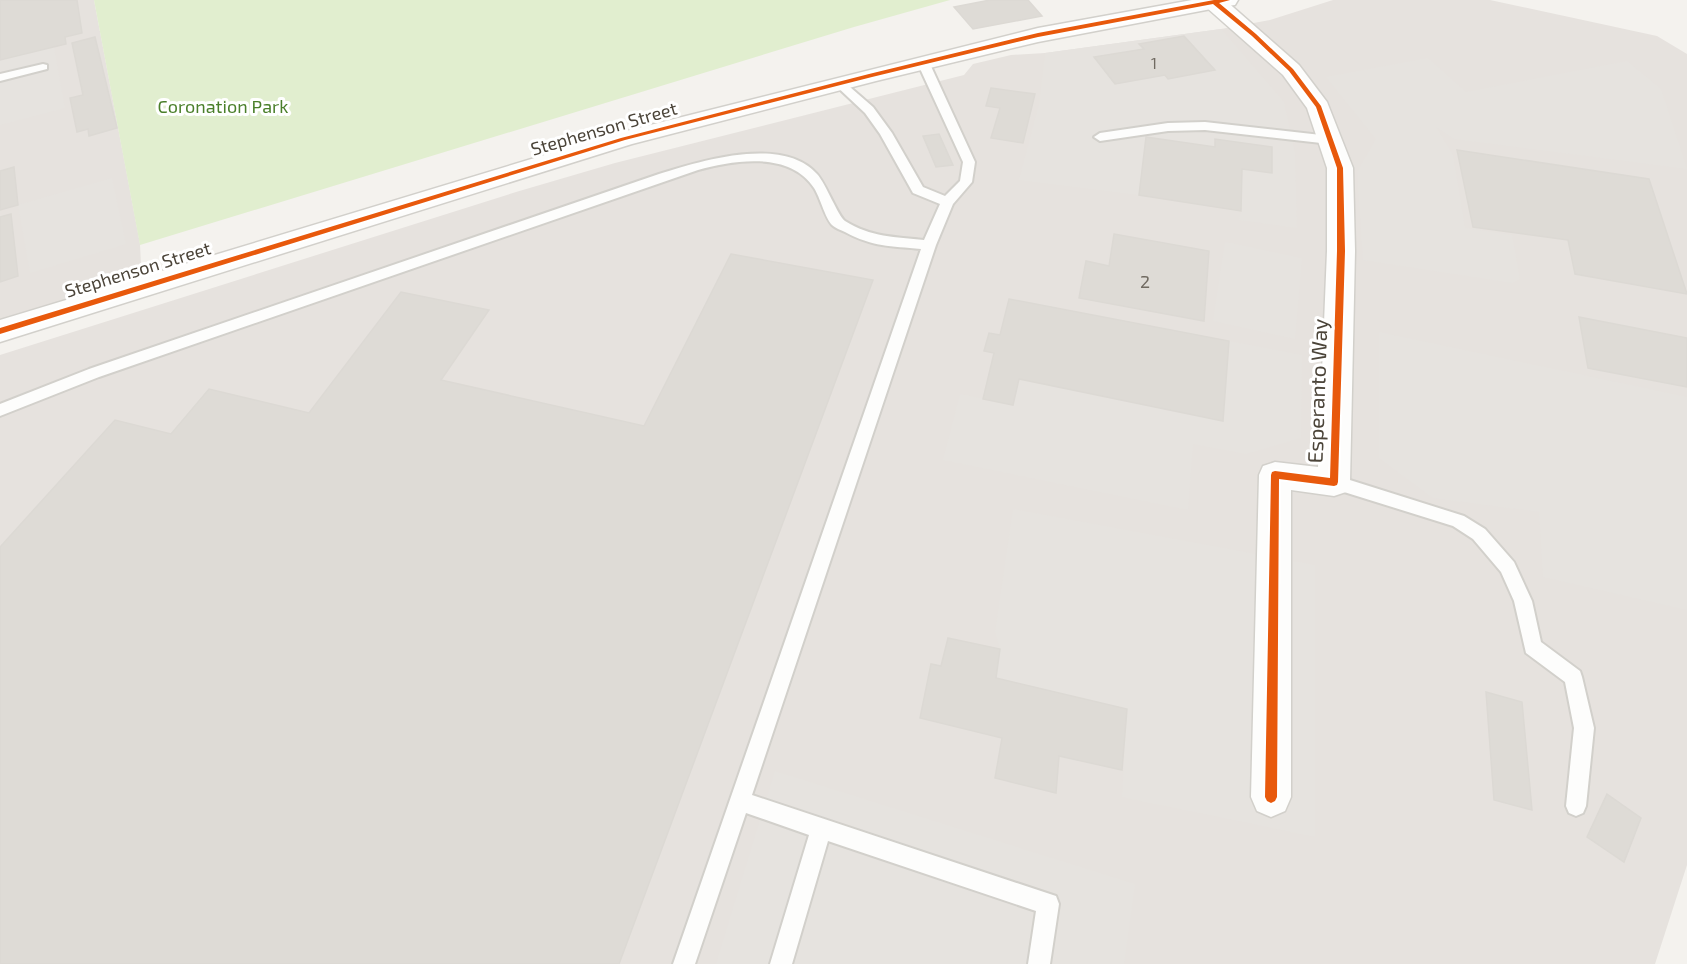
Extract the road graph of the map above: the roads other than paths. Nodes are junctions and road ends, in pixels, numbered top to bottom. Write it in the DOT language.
graph roads {
  1 [pos="1221,1"];
  2 [pos="923,62"];
  3 [pos="43,67"];
  4 [pos="0,78"];
  5 [pos="839,83"];
  6 [pos="1100,137"];
  7 [pos="1330,140"];
  8 [pos="947,202"];
  9 [pos="928,245"];
  10 [pos="0,331"];
  11 [pos="0,411"];
  12 [pos="1334,482"];
  13 [pos="1271,797"];
  14 [pos="739,801"];
  15 [pos="1576,806"];
  16 [pos="821,828"];
  17 [pos="684,964"];
  18 [pos="781,964"];
  19 [pos="1039,964"];
  1 -- 2 [label="street, Stephenson Street"];
  1 -- 7 [label="street, Esperanto Way"];
  2 -- 5 [label="street, Stephenson Street"];
  2 -- 8 [label="lane"];
  3 -- 4 [label="lane"];
  5 -- 8 [label="lane"];
  5 -- 10 [label="street, Stephenson Street"];
  6 -- 7 [label="lane"];
  7 -- 12 [label="street, Esperanto Way"];
  8 -- 9 [label="lane"];
  9 -- 11 [label="lane"];
  9 -- 14 [label="lane"];
  12 -- 13 [label="street, Esperanto Way"];
  12 -- 15 [label="lane"];
  14 -- 16 [label="lane"];
  14 -- 17 [label="lane"];
  16 -- 18 [label="lane"];
  16 -- 19 [label="lane"];
}
